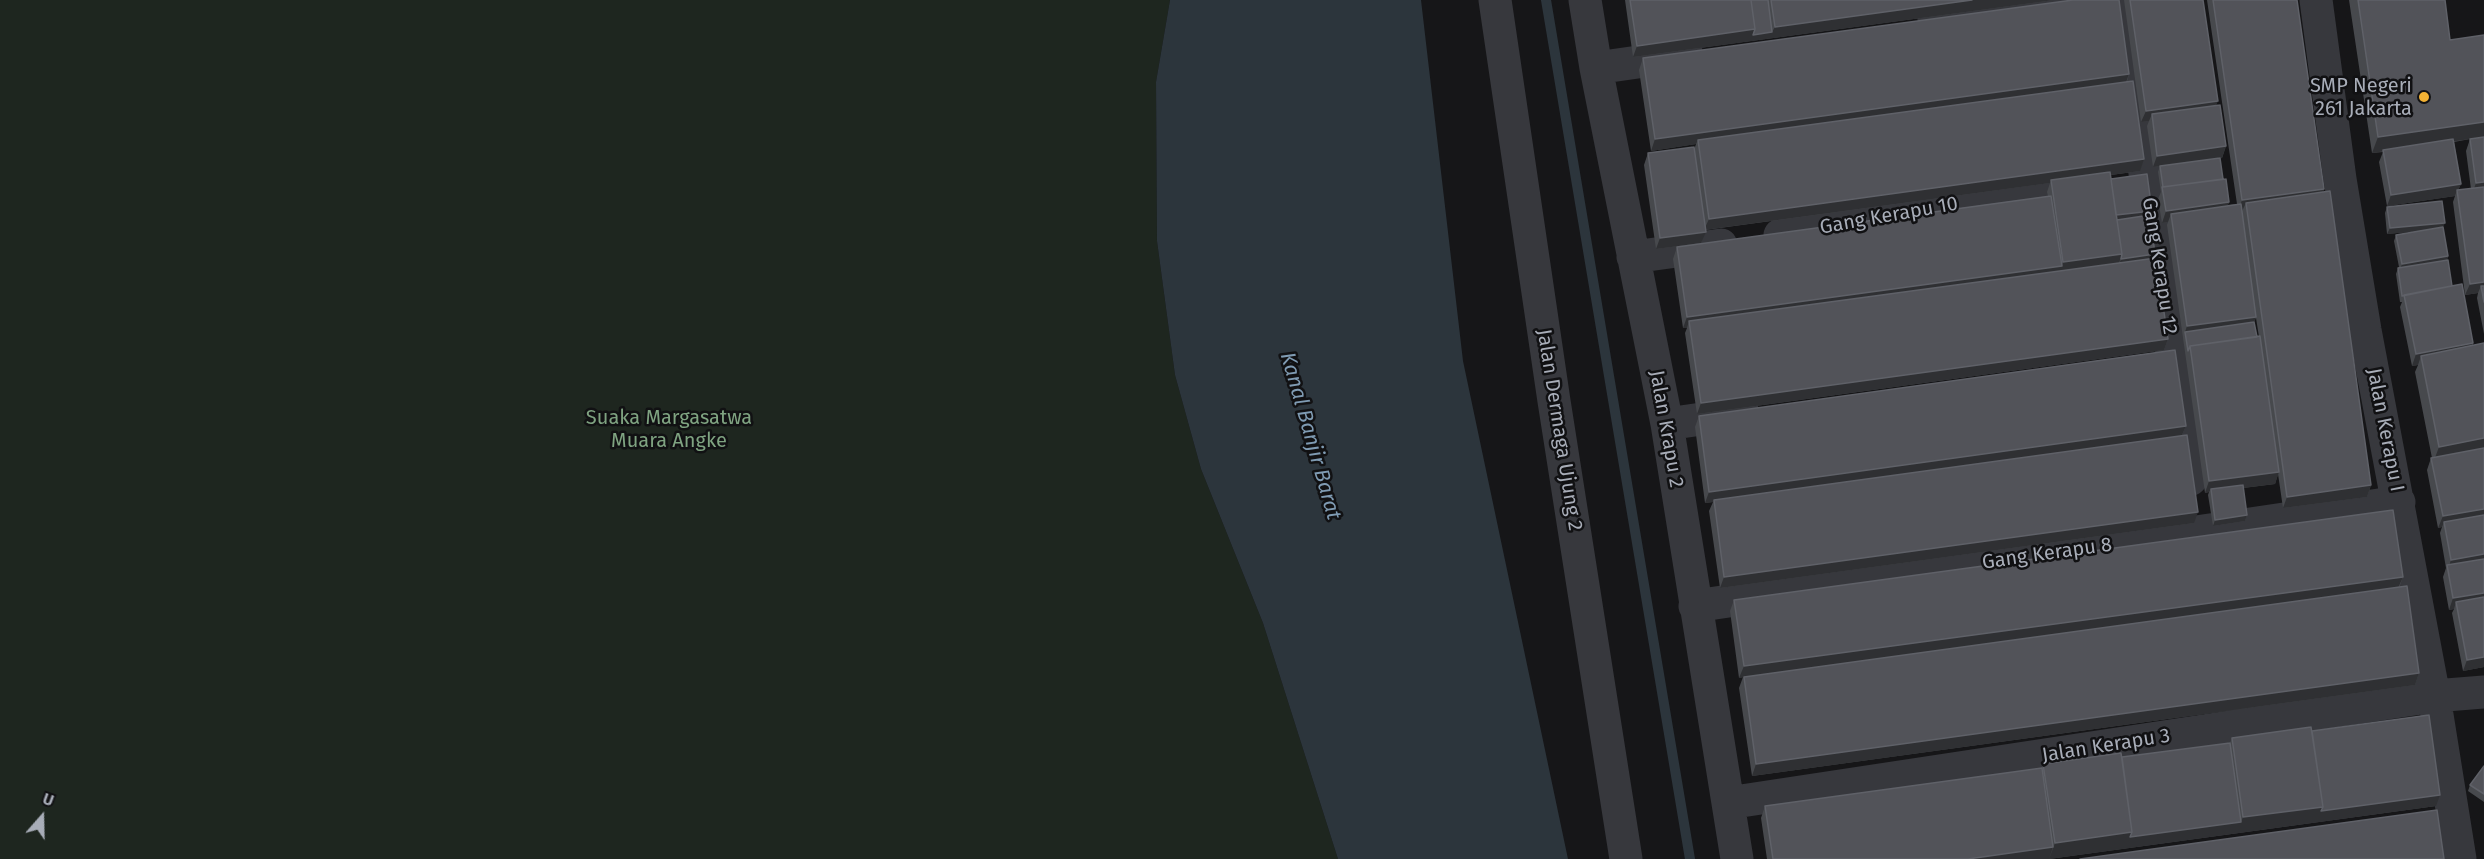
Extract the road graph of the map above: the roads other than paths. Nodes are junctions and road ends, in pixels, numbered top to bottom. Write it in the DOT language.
graph roads {
  1 [pos="1495,0"];
  2 [pos="1585,0"];
  3 [pos="2067,0"];
  4 [pos="2119,0"];
  5 [pos="2316,0"];
  6 [pos="1903,24"];
  7 [pos="1714,51"];
  8 [pos="1596,68"];
  9 [pos="2146,175"];
  10 [pos="1633,257"];
  11 [pos="2172,352"];
  12 [pos="2137,357"];
  13 [pos="1773,409"];
  14 [pos="1667,424"];
  15 [pos="2398,502"];
  16 [pos="2199,532"];
  17 [pos="1695,606"];
  18 [pos="2484,692"];
  19 [pos="2434,696"];
  20 [pos="1728,803"];
  21 [pos="1626,859"];
  22 [pos="1737,859"];
  23 [pos="2460,859"];
  1 -- 21 [label="street, Jalan Dermaga Ujung 2"];
  2 -- 8 [label="street, Jalan Krapu 2"];
  3 -- 6 [label="street"];
  4 -- 9 [label="street, Gang Kerapu 12"];
  5 -- 15 [label="street, Jalan Kerapu I"];
  7 -- 8 [label="street"];
  8 -- 10 [label="street, Jalan Krapu 2"];
  9 -- 10 [label="street, Gang Kerapu 10"];
  9 -- 11 [label="street, Gang Kerapu 12"];
  10 -- 14 [label="street, Jalan Krapu 2"];
  11 -- 12 [label="street"];
  11 -- 16 [label="street, Gang Kerapu 12"];
  13 -- 14 [label="street"];
  14 -- 17 [label="street, Jalan Krapu 2"];
  15 -- 16 [label="street, Gang Kerapu 8"];
  15 -- 19 [label="street, Jalan Kerapu I"];
  16 -- 17 [label="street, Gang Kerapu 8"];
  17 -- 20 [label="street, Jalan Krapu 2"];
  18 -- 19 [label="street, Jalan Kerapu 3"];
  19 -- 20 [label="street, Jalan Kerapu 3"];
  19 -- 23 [label="street, Jalan Kerapu I"];
  20 -- 22 [label="street, Jalan Krapu 2"];
}
